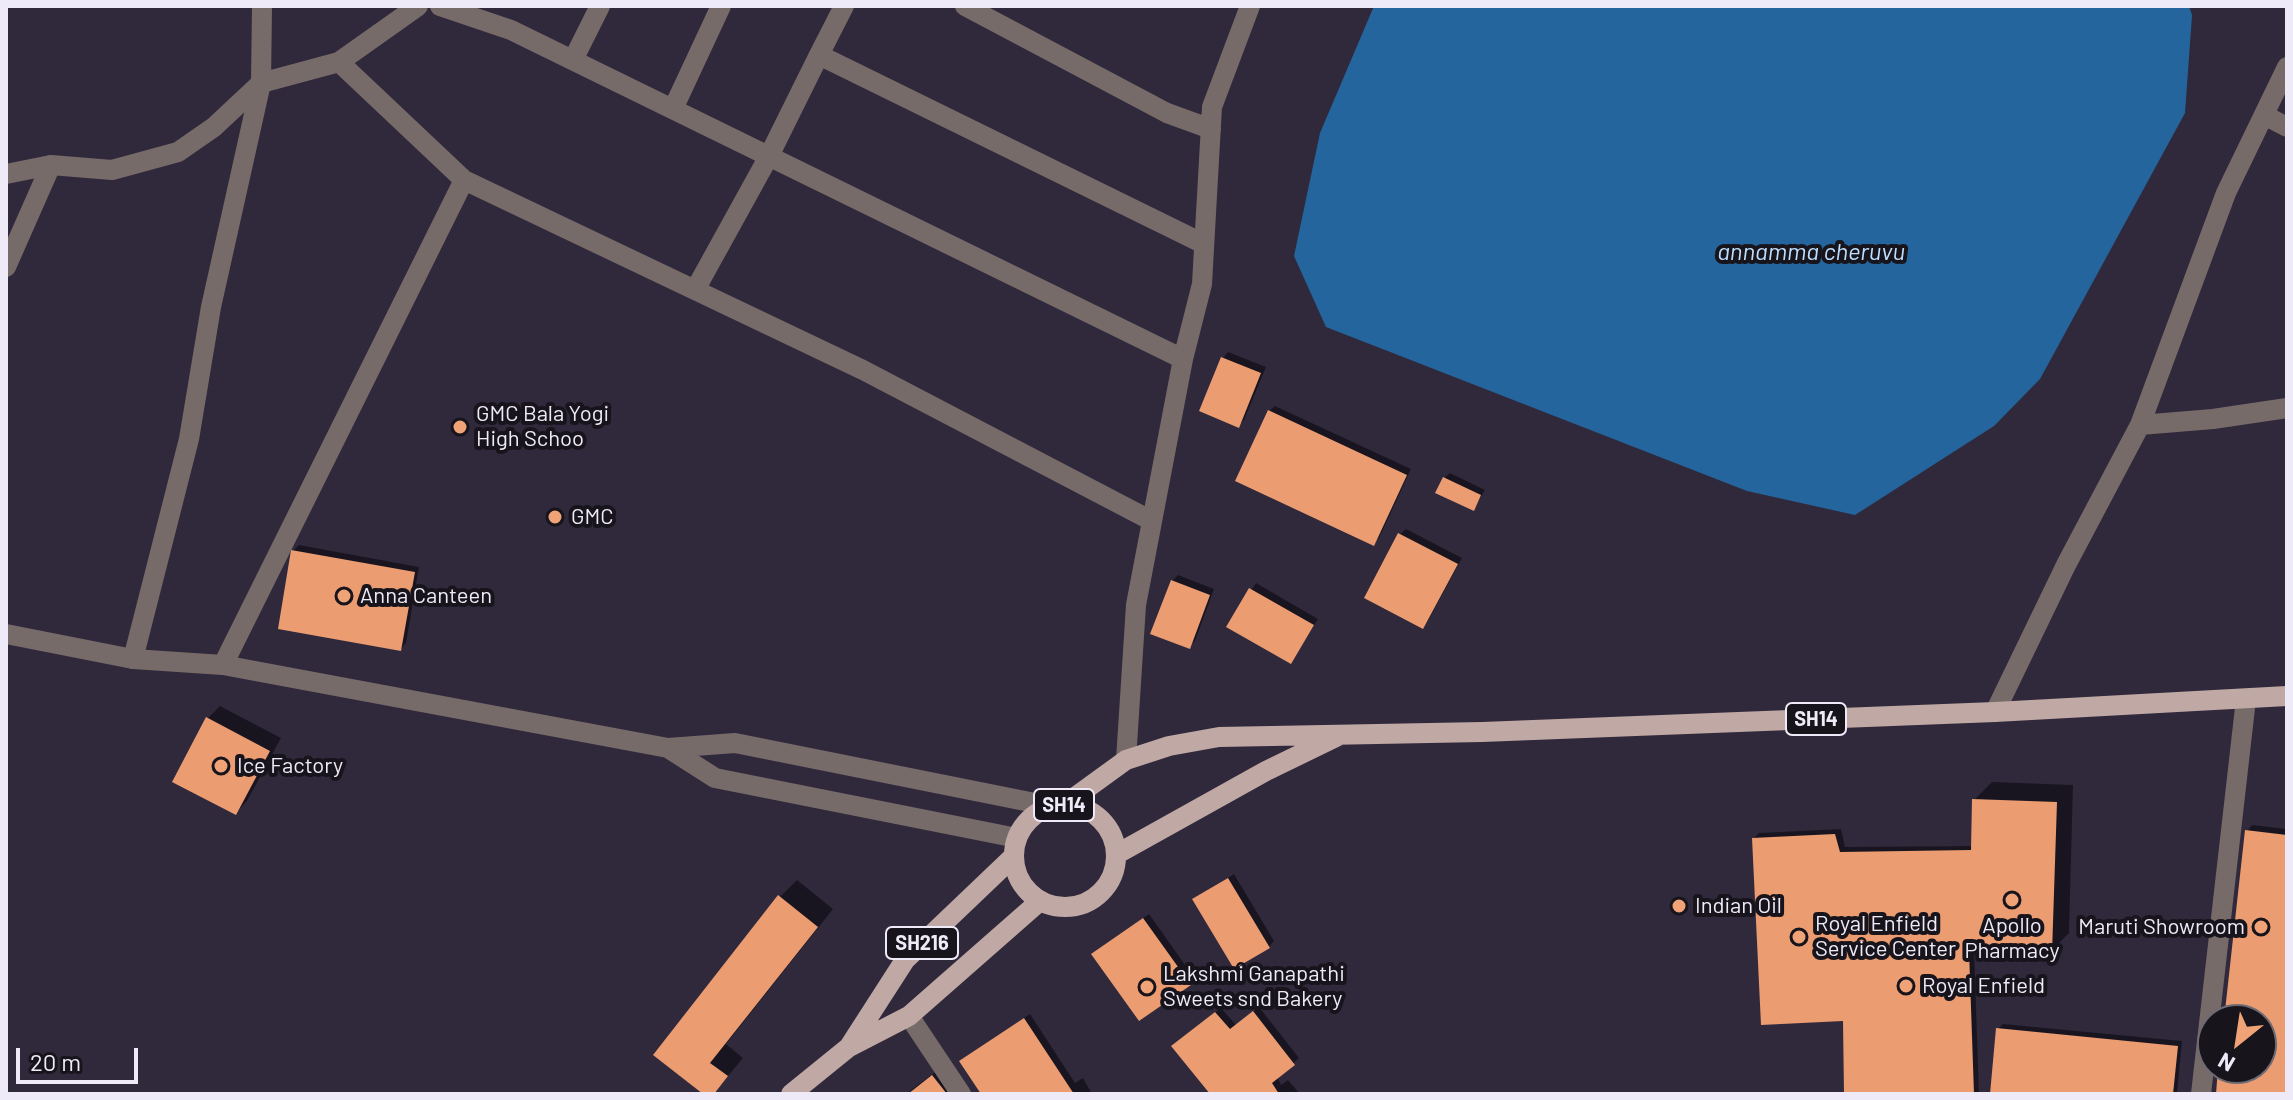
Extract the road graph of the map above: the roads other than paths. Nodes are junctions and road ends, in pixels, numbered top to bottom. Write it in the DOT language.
graph roads {
  1 [pos="262,6"];
  2 [pos="418,6"];
  3 [pos="440,6"];
  4 [pos="600,6"];
  5 [pos="721,6"];
  6 [pos="844,6"];
  7 [pos="965,6"];
  8 [pos="1241,9"];
  9 [pos="819,55"];
  10 [pos="573,60"];
  11 [pos="339,62"];
  12 [pos="2287,67"];
  13 [pos="261,83"];
  14 [pos="673,109"];
  15 [pos="2264,115"];
  16 [pos="2287,127"];
  17 [pos="1211,129"];
  18 [pos="769,156"];
  19 [pos="51,165"];
  20 [pos="6,174"];
  21 [pos="464,180"];
  22 [pos="1204,244"];
  23 [pos="6,267"];
  24 [pos="695,290"];
  25 [pos="1183,359"];
  26 [pos="2287,408"];
  27 [pos="2140,425"];
  28 [pos="1152,521"];
  29 [pos="6,634"];
  30 [pos="133,659"];
  31 [pos="223,665"];
  32 [pos="2287,696"];
  33 [pos="2246,699"];
  34 [pos="1995,712"];
  35 [pos="1345,732"];
  36 [pos="668,748"];
  37 [pos="1126,760"];
  38 [pos="1057,806"];
  39 [pos="1015,847"];
  40 [pos="1117,854"];
  41 [pos="1040,901"];
  42 [pos="909,1016"];
  43 [pos="849,1047"];
  44 [pos="791,1094"];
  45 [pos="961,1094"];
  46 [pos="2201,1094"];
  1 -- 13 [label="street"];
  2 -- 11 [label="street"];
  3 -- 10 [label="street"];
  4 -- 10 [label="street"];
  5 -- 14 [label="street"];
  6 -- 9 [label="street"];
  7 -- 17 [label="street"];
  8 -- 17 [label="street"];
  9 -- 18 [label="street"];
  9 -- 22 [label="street"];
  10 -- 14 [label="street"];
  11 -- 13 [label="street"];
  11 -- 21 [label="street"];
  12 -- 15 [label="street"];
  13 -- 19 [label="street"];
  13 -- 30 [label="street"];
  14 -- 18 [label="street"];
  15 -- 16 [label="street"];
  15 -- 27 [label="street"];
  17 -- 22 [label="street"];
  18 -- 24 [label="street"];
  18 -- 25 [label="street"];
  19 -- 20 [label="street"];
  19 -- 23 [label="street"];
  21 -- 24 [label="street"];
  21 -- 31 [label="street"];
  22 -- 25 [label="street"];
  24 -- 28 [label="street"];
  25 -- 28 [label="street"];
  26 -- 27 [label="street"];
  27 -- 34 [label="street"];
  28 -- 37 [label="street"];
  29 -- 30 [label="street"];
  30 -- 31 [label="street"];
  31 -- 36 [label="street"];
  32 -- 33 [label="main road, SH14"];
  33 -- 34 [label="main road, SH14"];
  33 -- 46 [label="street"];
  34 -- 35 [label="main road, SH14"];
  35 -- 37 [label="main road, SH14"];
  35 -- 40 [label="main road, SH14"];
  36 -- 38 [label="street"];
  36 -- 39 [label="street"];
  37 -- 38 [label="main road, SH14"];
  38 -- 39 [label="main road, SH14"];
  38 -- 40 [label="main road, SH14"];
  39 -- 41 [label="main road"];
  39 -- 43 [label="main road, SH216"];
  40 -- 41 [label="main road"];
  41 -- 42 [label="main road, SH216"];
  42 -- 43 [label="main road, SH216"];
  42 -- 45 [label="street"];
  43 -- 44 [label="main road, SH216"];
}
